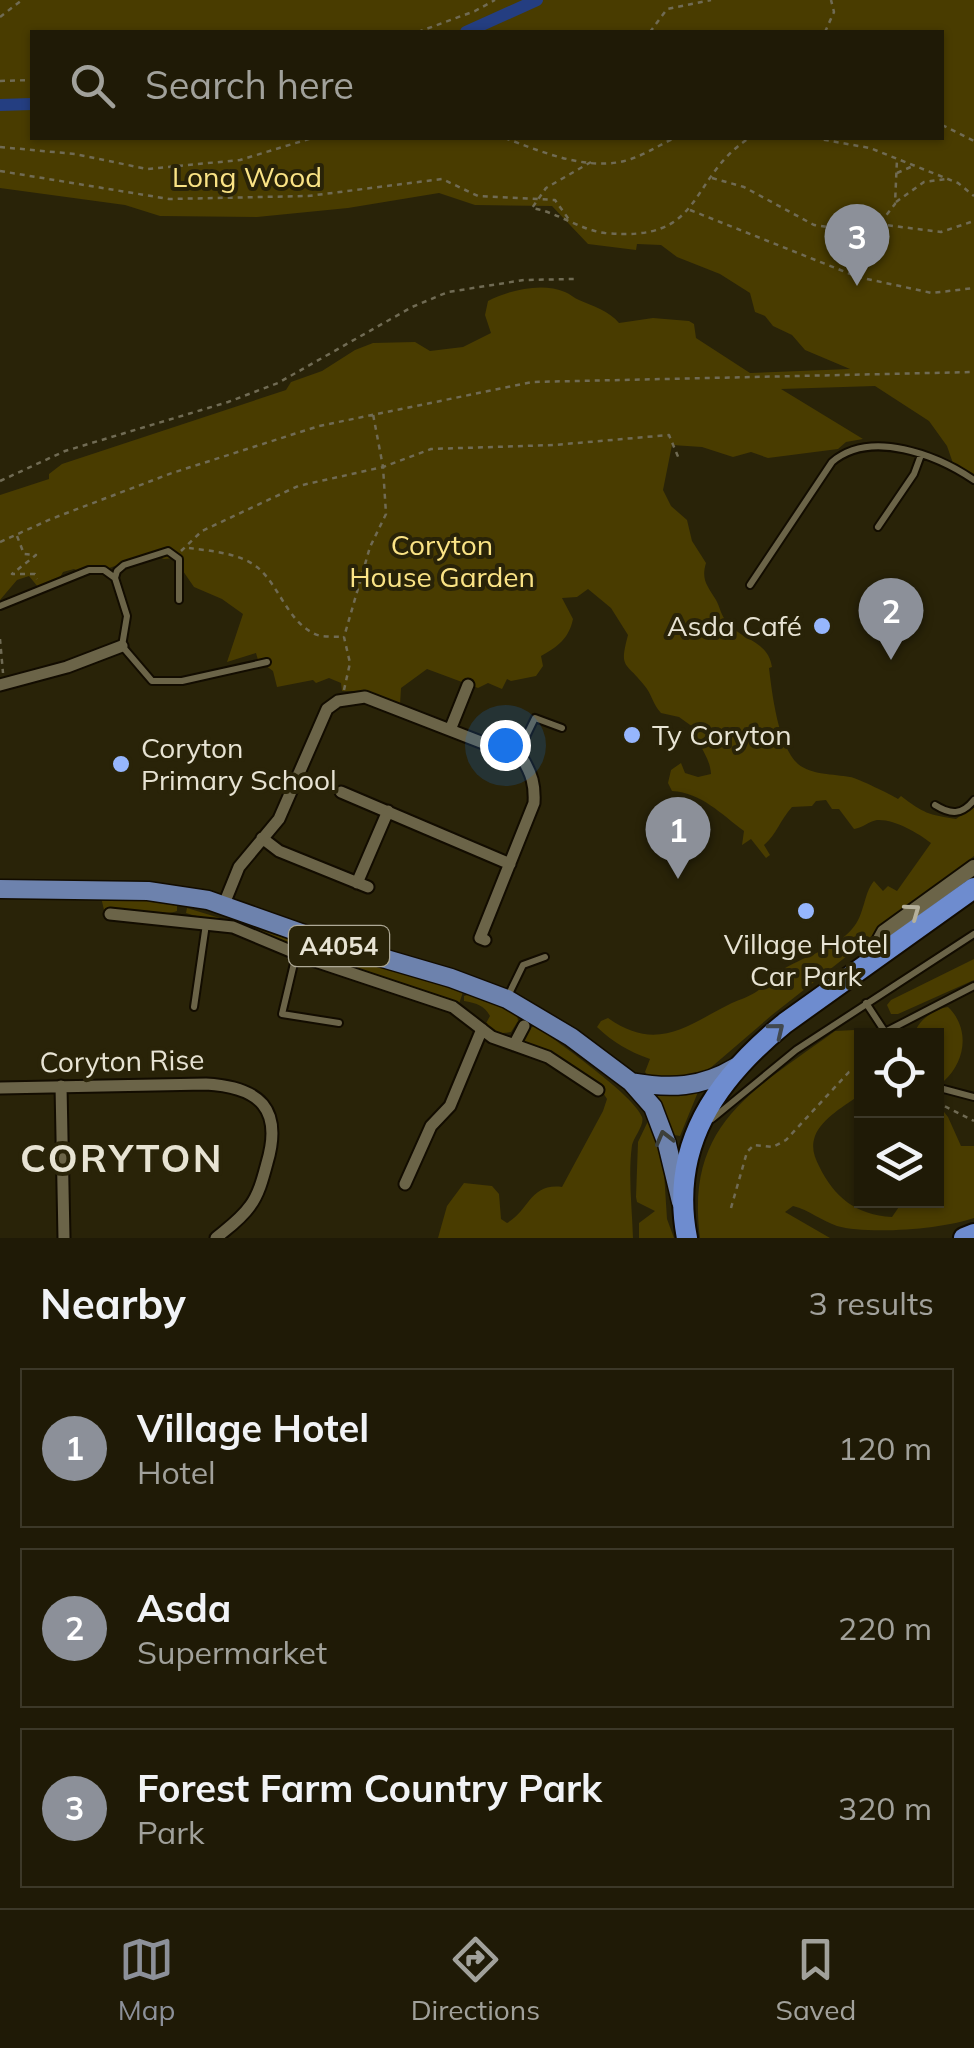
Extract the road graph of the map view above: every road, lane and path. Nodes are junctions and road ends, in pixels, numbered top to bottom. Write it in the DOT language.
graph roads {
  1 [pos="22,0"];
  2 [pos="495,0"];
  3 [pos="668,0"];
  4 [pos="711,0"];
  5 [pos="832,0"];
  6 [pos="667,9"];
  7 [pos="0,17"];
  8 [pos="424,30"];
  9 [pos="651,30"];
  10 [pos="826,30"];
  11 [pos="30,80"];
  12 [pos="0,81"];
  13 [pos="944,125"];
  14 [pos="305,140"];
  15 [pos="510,140"];
  16 [pos="529,140"];
  17 [pos="671,140"];
  18 [pos="747,140"];
  19 [pos="825,140"];
  20 [pos="974,140"];
  21 [pos="524,145"];
  22 [pos="0,147"];
  23 [pos="897,159"];
  24 [pos="591,162"];
  25 [pos="914,166"];
  26 [pos="0,172"];
  27 [pos="897,173"];
  28 [pos="710,177"];
  29 [pos="948,179"];
  30 [pos="974,196"];
  31 [pos="538,198"];
  32 [pos="895,204"];
  33 [pos="688,210"];
  34 [pos="570,221"];
  35 [pos="974,222"];
  36 [pos="877,224"];
  37 [pos="574,279"];
  38 [pos="974,288"];
  39 [pos="974,372"];
  40 [pos="373,414"];
  41 [pos="921,456"];
  42 [pos="679,459"];
  43 [pos="383,466"];
  44 [pos="0,480"];
  45 [pos="974,480"];
  46 [pos="878,527"];
  47 [pos="17,536"];
  48 [pos="0,542"];
  49 [pos="187,548"];
  50 [pos="176,554"];
  51 [pos="115,578"];
  52 [pos="750,585"];
  53 [pos="42,589"];
  54 [pos="179,600"];
  55 [pos="0,606"];
  56 [pos="344,637"];
  57 [pos="0,639"];
  58 [pos="122,646"];
  59 [pos="267,662"];
  60 [pos="2,685"];
  61 [pos="468,685"];
  62 [pos="342,700"];
  63 [pos="562,728"];
  64 [pos="450,730"];
  65 [pos="516,756"];
  66 [pos="341,792"];
  67 [pos="974,800"];
  68 [pos="935,805"];
  69 [pos="388,811"];
  70 [pos="262,838"];
  71 [pos="510,864"];
  72 [pos="974,867"];
  73 [pos="974,888"];
  74 [pos="0,889"];
  75 [pos="182,895"];
  76 [pos="224,904"];
  77 [pos="110,914"];
  78 [pos="178,919"];
  79 [pos="207,922"];
  80 [pos="974,934"];
  81 [pos="485,940"];
  82 [pos="297,954"];
  83 [pos="545,958"];
  84 [pos="865,966"];
  85 [pos="974,986"];
  86 [pos="507,999"];
  87 [pos="866,1003"];
  88 [pos="194,1007"];
  89 [pos="339,1023"];
  90 [pos="524,1026"];
  91 [pos="482,1028"];
  92 [pos="882,1028"];
  93 [pos="897,1028"];
  94 [pos="514,1045"];
  95 [pos="742,1064"];
  96 [pos="854,1071"];
  97 [pos="631,1082"];
  98 [pos="61,1086"];
  99 [pos="0,1088"];
  100 [pos="944,1089"];
  101 [pos="598,1090"];
  102 [pos="974,1097"];
  103 [pos="944,1106"];
  104 [pos="974,1121"];
  105 [pos="690,1148"];
  106 [pos="406,1184"];
  107 [pos="681,1202"];
  108 [pos="732,1208"];
  109 [pos="974,1234"];
  110 [pos="64,1238"];
  111 [pos="216,1238"];
  112 [pos="687,1238"];
  113 [pos="964,1238"];
  1 -- 7 [label="path"];
  2 -- 8 [label="path"];
  3 -- 6 [label="path"];
  4 -- 6 [label="path"];
  5 -- 10 [label="path"];
  6 -- 9 [label="path"];
  11 -- 12 [label="path"];
  13 -- 20 [label="path"];
  14 -- 22 [label="path"];
  15 -- 21 [label="path"];
  16 -- 21 [label="path"];
  17 -- 24 [label="path"];
  18 -- 28 [label="path"];
  19 -- 23 [label="path"];
  21 -- 24 [label="path"];
  23 -- 25 [label="path"];
  23 -- 27 [label="path"];
  24 -- 31 [label="path"];
  25 -- 27 [label="path"];
  25 -- 29 [label="path"];
  26 -- 31 [label="path"];
  27 -- 32 [label="path"];
  28 -- 33 [label="path"];
  28 -- 36 [label="path"];
  29 -- 30 [label="path"];
  29 -- 32 [label="path"];
  31 -- 34 [label="path"];
  31 -- 34 [label="path"];
  32 -- 36 [label="path"];
  33 -- 34 [label="path"];
  33 -- 38 [label="path"];
  35 -- 36 [label="path"];
  37 -- 44 [label="path"];
  39 -- 40 [label="path"];
  40 -- 43 [label="path"];
  40 -- 48 [label="path"];
  41 -- 45 [label="lane"];
  41 -- 46 [label="lane"];
  41 -- 52 [label="lane"];
  42 -- 43 [label="path"];
  43 -- 49 [label="path"];
  43 -- 56 [label="path"];
  47 -- 53 [label="path"];
  49 -- 50 [label="path"];
  49 -- 56 [label="path"];
  50 -- 51 [label="lane"];
  50 -- 54 [label="lane"];
  51 -- 53 [label="lane"];
  51 -- 58 [label="lane"];
  53 -- 55 [label="lane"];
  56 -- 62 [label="path"];
  57 -- 60 [label="path"];
  58 -- 59 [label="lane"];
  58 -- 60 [label="street"];
  61 -- 64 [label="street"];
  62 -- 64 [label="street"];
  62 -- 70 [label="street"];
  63 -- 65 [label="lane"];
  64 -- 65 [label="street"];
  65 -- 71 [label="street"];
  66 -- 69 [label="street"];
  67 -- 68 [label="lane"];
  69 -- 70 [label="street"];
  69 -- 71 [label="street"];
  70 -- 76 [label="street"];
  71 -- 81 [label="street"];
  84 -- 72 [label="street, one-way"];
  73 -- 84 [label="highway"];
  74 -- 75 [label="main road, A4054"];
  75 -- 76 [label="main road, A4054"];
  75 -- 78 [label="street"];
  76 -- 86 [label="main road, A4054"];
  77 -- 78 [label="street"];
  78 -- 79 [label="street"];
  79 -- 82 [label="street"];
  79 -- 88 [label="lane"];
  80 -- 87 [label="lane"];
  82 -- 89 [label="lane"];
  82 -- 91 [label="street"];
  83 -- 86 [label="lane"];
  95 -- 84 [label="highway, one-way"];
  85 -- 93 [label="lane"];
  86 -- 97 [label="main road, A4054"];
  87 -- 92 [label="lane"];
  87 -- 105 [label="lane"];
  90 -- 94 [label="street"];
  91 -- 94 [label="street"];
  91 -- 106 [label="street"];
  94 -- 101 [label="street"];
  95 -- 97 [label="main road"];
  95 -- 105 [label="highway"];
  96 -- 108 [label="path"];
  107 -- 97 [label="main road, A4054, one-way"];
  98 -- 99 [label="street, Coryton Rise"];
  98 -- 110 [label="street"];
  98 -- 111 [label="street, Coryton Rise"];
  100 -- 102 [label="lane"];
  103 -- 104 [label="path"];
  105 -- 107 [label="highway"];
  107 -- 112 [label="highway"];
  109 -- 113 [label="highway"];
}
